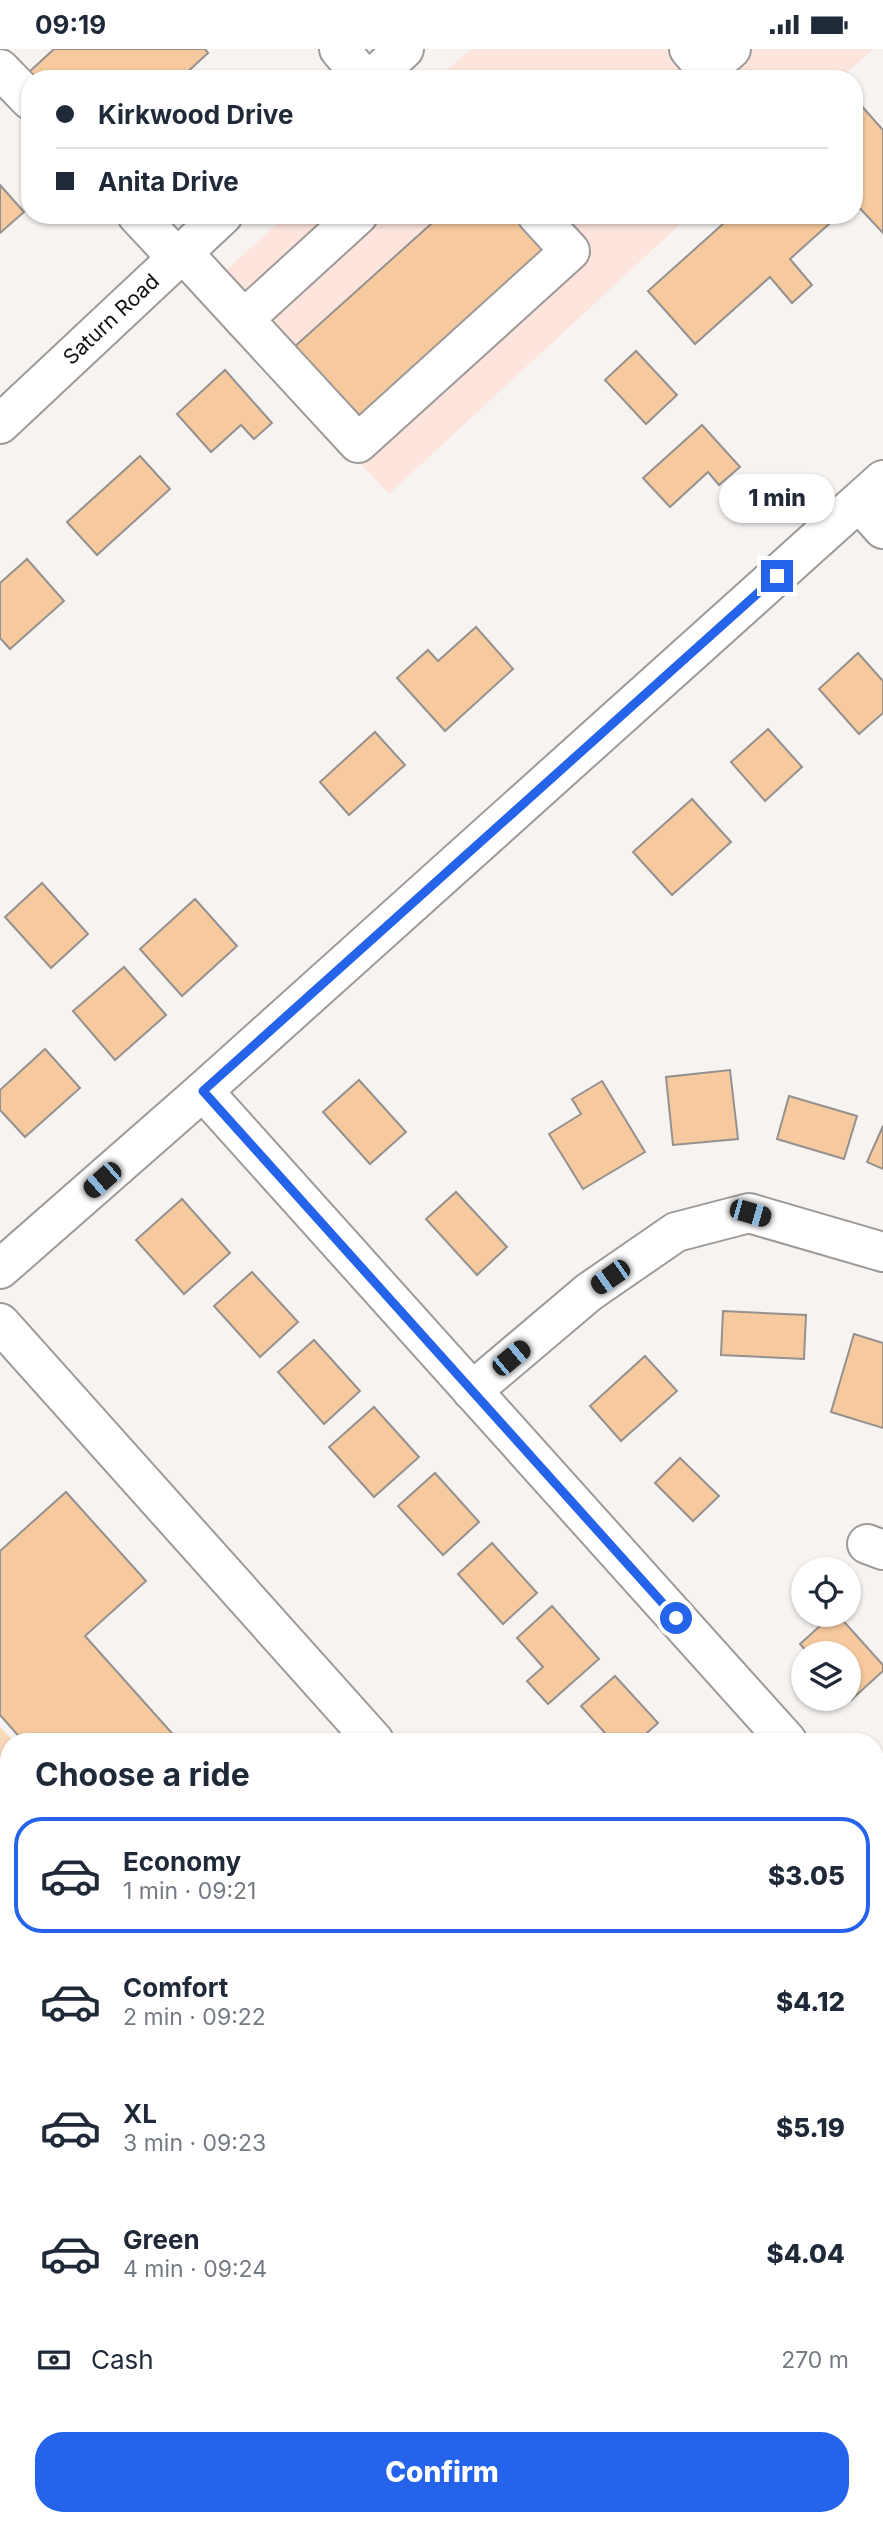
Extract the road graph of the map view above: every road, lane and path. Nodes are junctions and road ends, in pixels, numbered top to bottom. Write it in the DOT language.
graph roads {
  1 [pos="339,49"];
  2 [pos="689,49"];
  3 [pos="731,49"];
  4 [pos="0,69"];
  5 [pos="389,69"];
  6 [pos="21,91"];
  7 [pos="147,224"];
  8 [pos="213,224"];
  9 [pos="348,224"];
  10 [pos="545,224"];
  11 [pos="180,255"];
  12 [pos="244,319"];
  13 [pos="0,424"];
  14 [pos="875,504"];
  15 [pos="203,1091"];
  16 [pos="883,1252"];
  17 [pos="0,1269"];
  18 [pos="0,1323"];
  19 [pos="472,1391"];
  20 [pos="367,1733"];
  21 [pos="780,1733"];
  1 -- 5 [label="street"];
  2 -- 3 [label="street"];
  4 -- 6 [label="street"];
  7 -- 11 [label="street"];
  8 -- 11 [label="street, Saturn Road"];
  9 -- 12 [label="street"];
  10 -- 12 [label="street"];
  11 -- 12 [label="street"];
  11 -- 13 [label="street, Saturn Road"];
  14 -- 15 [label="street"];
  15 -- 17 [label="street"];
  15 -- 19 [label="street"];
  16 -- 19 [label="street"];
  18 -- 20 [label="street"];
  19 -- 21 [label="street"];
}
